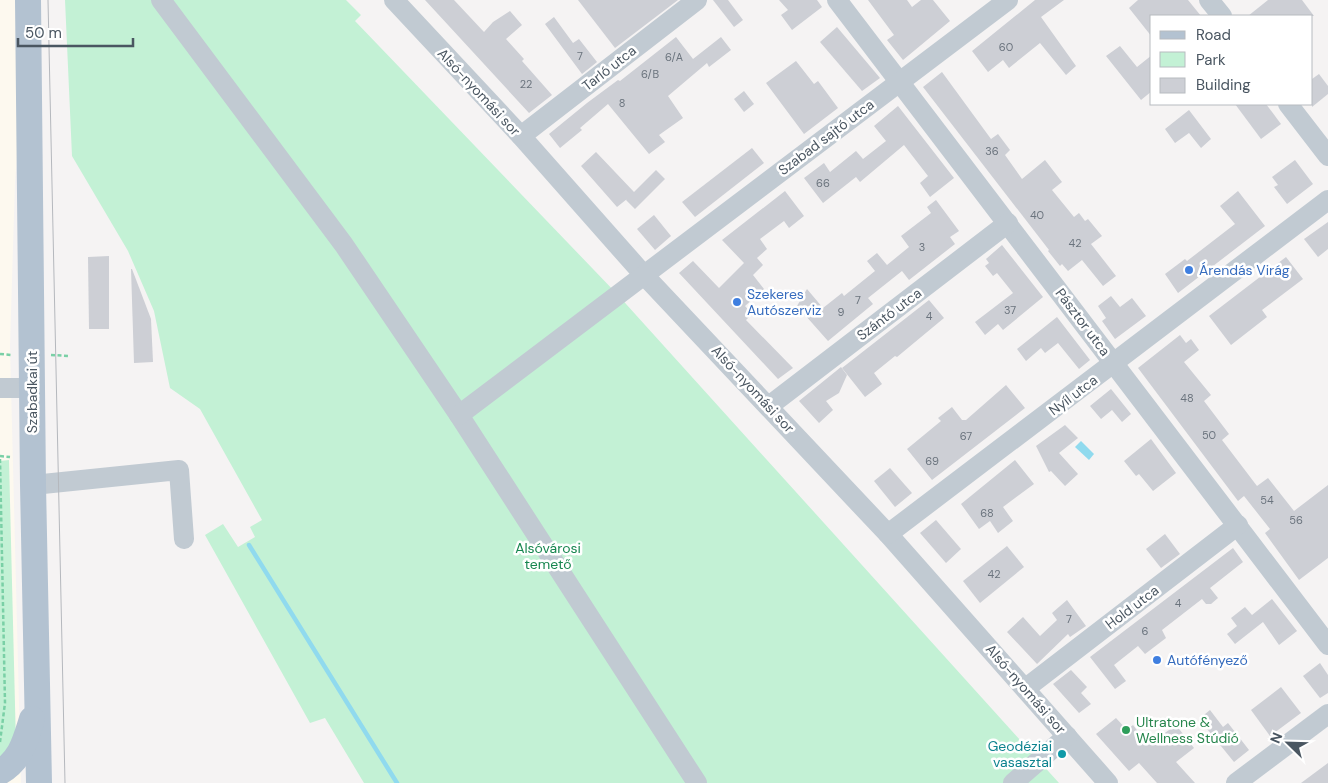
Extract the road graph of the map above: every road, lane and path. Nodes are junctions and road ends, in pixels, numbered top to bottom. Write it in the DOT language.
graph roads {
  1 [pos="28,0"];
  2 [pos="161,0"];
  3 [pos="394,0"];
  4 [pos="698,0"];
  5 [pos="837,0"];
  6 [pos="1008,0"];
  7 [pos="1209,0"];
  8 [pos="1221,15"];
  9 [pos="900,82"];
  10 [pos="1289,105"];
  11 [pos="521,136"];
  12 [pos="1328,156"];
  13 [pos="1328,200"];
  14 [pos="1008,222"];
  15 [pos="643,274"];
  16 [pos="1114,364"];
  17 [pos="0,388"];
  18 [pos="32,388"];
  19 [pos="770,406"];
  20 [pos="459,414"];
  21 [pos="10,457"];
  22 [pos="0,458"];
  23 [pos="33,485"];
  24 [pos="1238,525"];
  25 [pos="888,534"];
  26 [pos="184,539"];
  27 [pos="1328,645"];
  28 [pos="1026,688"];
  29 [pos="38,697"];
  30 [pos="1328,714"];
  31 [pos="1067,736"];
  32 [pos="0,744"];
  33 [pos="0,772"];
  34 [pos="39,783"];
  35 [pos="697,783"];
  36 [pos="1013,783"];
  37 [pos="1108,783"];
  38 [pos="1236,783"];
  1 -- 18 [label="main road, Szabadkai út"];
  2 -- 20 [label="street"];
  3 -- 11 [label="street, Alsó-nyomási sor"];
  4 -- 11 [label="street, Tarló utca"];
  5 -- 9 [label="street, Pásztor utca"];
  6 -- 9 [label="street, Szabad sajtó utca"];
  7 -- 8 [label="street"];
  9 -- 14 [label="street, Pásztor utca"];
  9 -- 15 [label="street, Szabad sajtó utca"];
  10 -- 12 [label="street"];
  11 -- 15 [label="street, Alsó-nyomási sor"];
  13 -- 16 [label="street, Nyíl utca"];
  14 -- 16 [label="street, Pásztor utca"];
  14 -- 19 [label="street, Szántó utca"];
  15 -- 19 [label="street, Alsó-nyomási sor"];
  15 -- 20 [label="street, Szabad sajtó utca"];
  16 -- 24 [label="street, Pásztor utca"];
  16 -- 25 [label="street, Nyíl utca"];
  17 -- 18 [label="street"];
  18 -- 23 [label="main road, Szabadkai út"];
  19 -- 25 [label="street, Alsó-nyomási sor"];
  20 -- 35 [label="street"];
  21 -- 22 [label="path"];
  22 -- 32 [label="path"];
  23 -- 26 [label="street"];
  23 -- 29 [label="main road, Szabadkai út"];
  24 -- 27 [label="street, Pásztor utca"];
  24 -- 28 [label="street, Hold utca"];
  25 -- 28 [label="street, Alsó-nyomási sor"];
  28 -- 31 [label="street, Alsó-nyomási sor"];
  29 -- 33 [label="main road"];
  29 -- 34 [label="main road, Szabadkai út"];
  30 -- 38 [label="street"];
  31 -- 36 [label="street"];
  31 -- 37 [label="street, Alsó-nyomási sor"];
}
